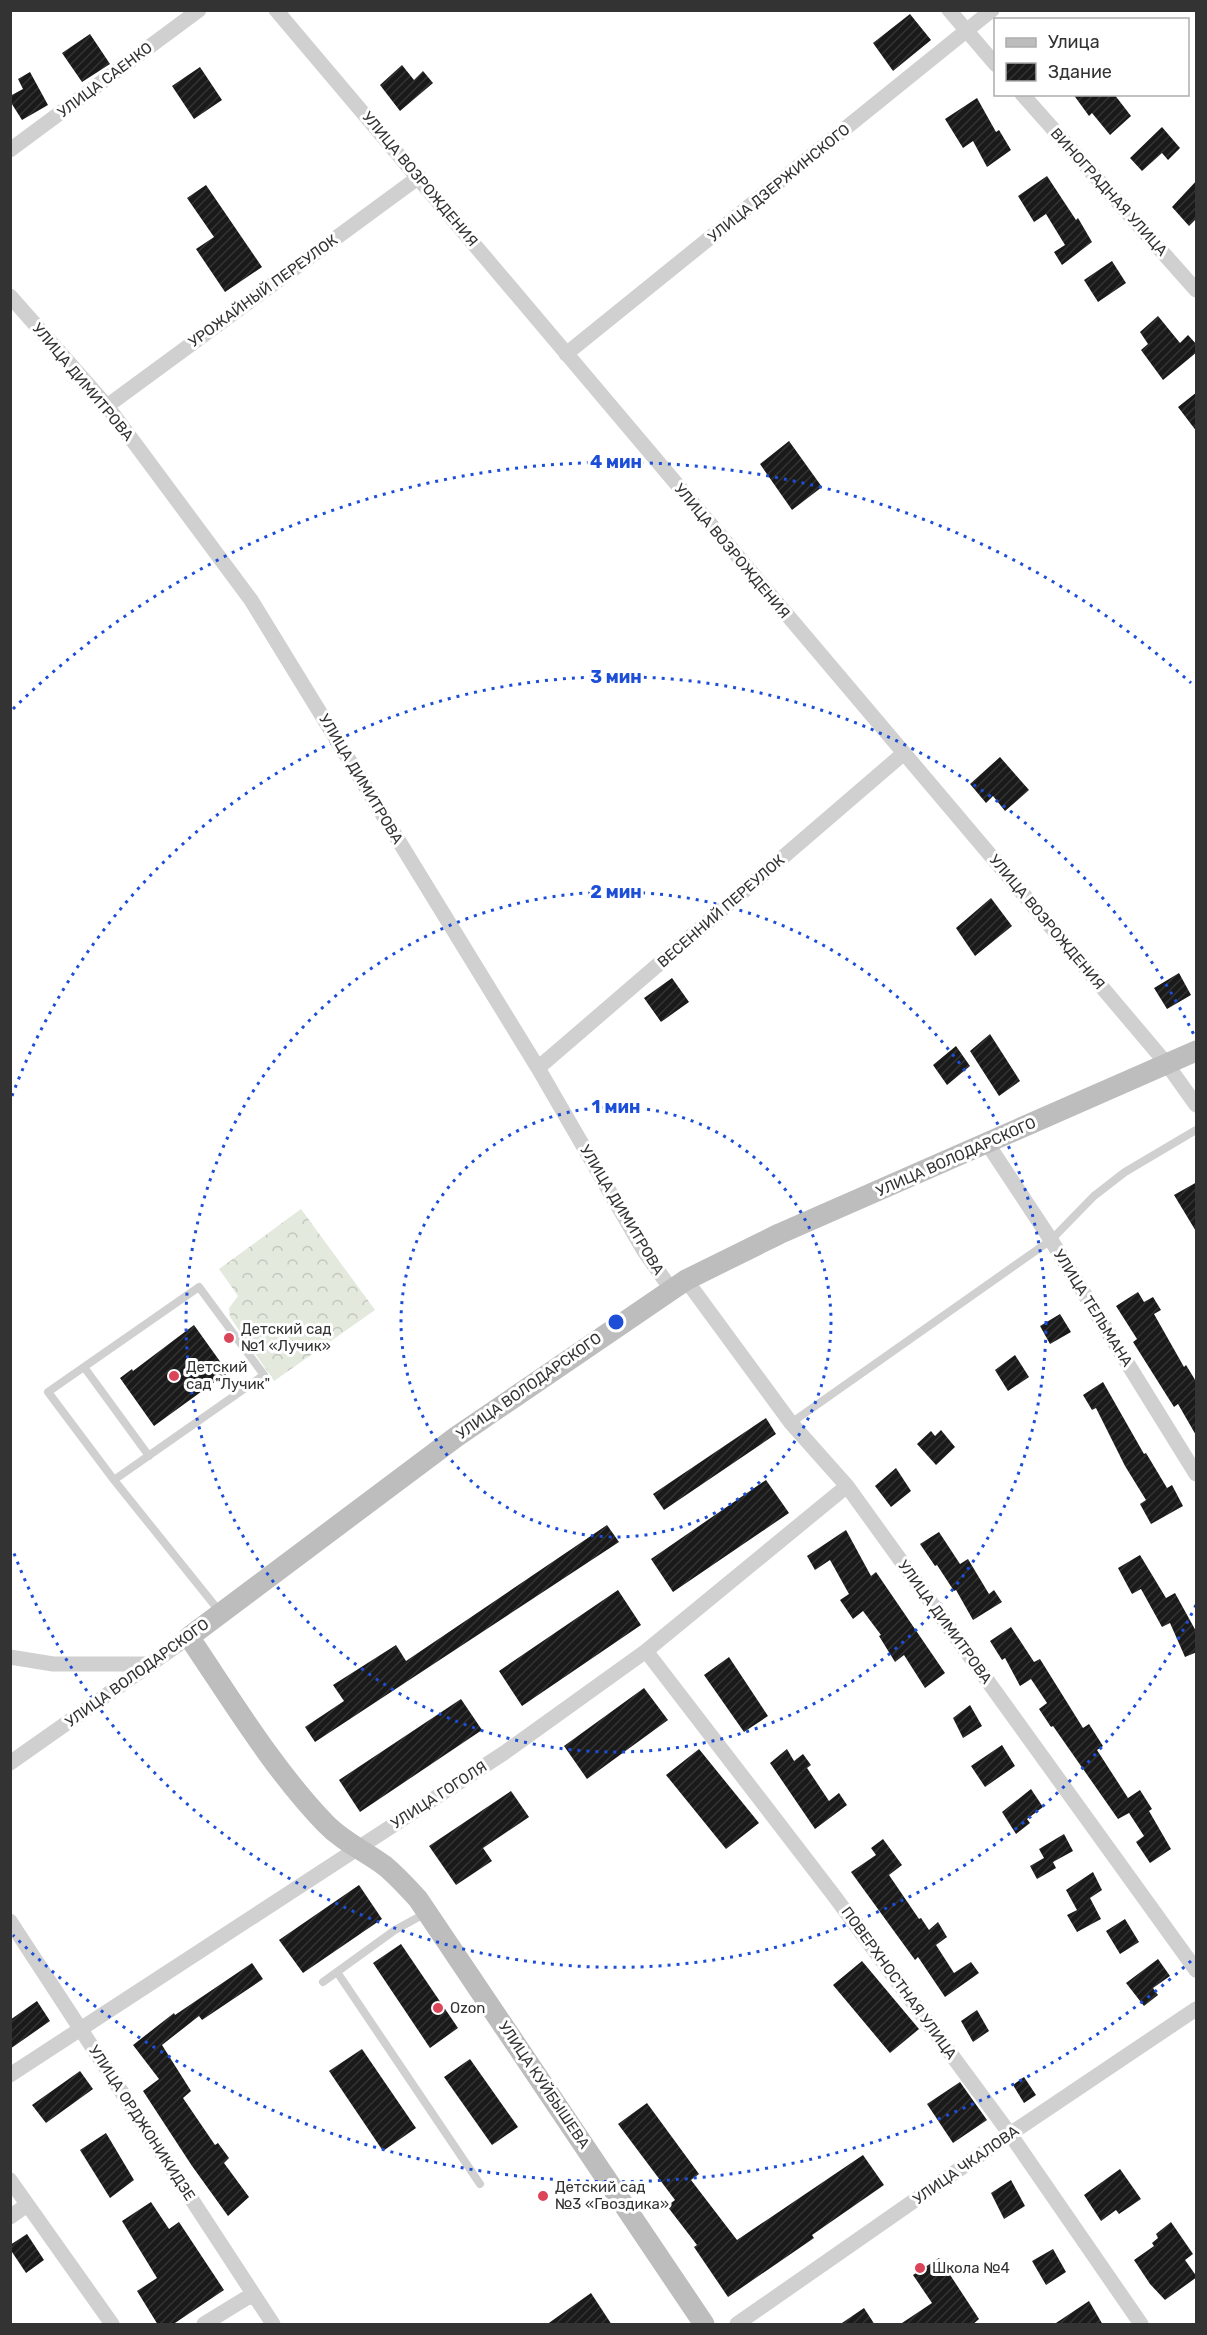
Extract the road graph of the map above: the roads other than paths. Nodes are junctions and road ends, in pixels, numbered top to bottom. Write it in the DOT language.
graph roads {
  1 [pos="199,10"];
  2 [pos="276,10"];
  3 [pos="949,10"];
  4 [pos="992,10"];
  5 [pos="967,33"];
  6 [pos="994,63"];
  7 [pos="1024,96"];
  8 [pos="10,150"];
  9 [pos="419,177"];
  10 [pos="1197,290"];
  11 [pos="10,296"];
  12 [pos="566,354"];
  13 [pos="107,406"];
  14 [pos="904,753"];
  15 [pos="1197,1050"];
  16 [pos="1166,1063"];
  17 [pos="538,1068"];
  18 [pos="1197,1105"];
  19 [pos="1197,1130"];
  20 [pos="987,1143"];
  21 [pos="1051,1240"];
  22 [pos="679,1285"];
  23 [pos="84,1367"];
  24 [pos="791,1423"];
  25 [pos="149,1456"];
  26 [pos="1197,1474"];
  27 [pos="114,1480"];
  28 [pos="847,1486"];
  29 [pos="220,1611"];
  30 [pos="189,1637"];
  31 [pos="646,1651"];
  32 [pos="10,1657"];
  33 [pos="152,1664"];
  34 [pos="10,1763"];
  35 [pos="357,1850"];
  36 [pos="428,1912"];
  37 [pos="10,1921"];
  38 [pos="1197,1970"];
  39 [pos="337,1972"];
  40 [pos="323,1982"];
  41 [pos="1197,2009"];
  42 [pos="80,2028"];
  43 [pos="10,2075"];
  44 [pos="1010,2134"];
  45 [pos="10,2180"];
  46 [pos="480,2184"];
  47 [pos="27,2205"];
  48 [pos="10,2217"];
  49 [pos="253,2294"];
  50 [pos="112,2325"];
  51 [pos="204,2325"];
  52 [pos="273,2325"];
  53 [pos="704,2325"];
  54 [pos="737,2325"];
  55 [pos="1141,2325"];
  1 -- 8 [label="street, УЛИЦА САЕНКО"];
  2 -- 9 [label="street, УЛИЦА ВОЗРОЖДЕНИЯ"];
  3 -- 5 [label="street"];
  4 -- 5 [label="street, УЛИЦА ДЗЕРЖИНСКОГО"];
  5 -- 6 [label="street"];
  5 -- 12 [label="street, УЛИЦА ДЗЕРЖИНСКОГО"];
  7 -- 10 [label="street, ВИНОГРАДНАЯ УЛИЦА"];
  9 -- 12 [label="street, УЛИЦА ВОЗРОЖДЕНИЯ"];
  9 -- 13 [label="street, УРОЖАЙНЫЙ ПЕРЕУЛОК"];
  11 -- 13 [label="street, УЛИЦА ДИМИТРОВА"];
  12 -- 14 [label="street, УЛИЦА ВОЗРОЖДЕНИЯ"];
  13 -- 17 [label="street, УЛИЦА ДИМИТРОВА"];
  14 -- 16 [label="street, УЛИЦА ВОЗРОЖДЕНИЯ"];
  14 -- 17 [label="street, ВЕСЕННИЙ ПЕРЕУЛОК"];
  15 -- 16 [label="street, УЛИЦА ВОЛОДАРСКОГО"];
  16 -- 18 [label="street, УЛИЦА ВОЗРОЖДЕНИЯ"];
  16 -- 20 [label="street, УЛИЦА ВОЛОДАРСКОГО"];
  17 -- 22 [label="street, УЛИЦА ДИМИТРОВА"];
  19 -- 21 [label="lane"];
  20 -- 21 [label="street, УЛИЦА ТЕЛЬМАНА"];
  20 -- 22 [label="street, УЛИЦА ВОЛОДАРСКОГО"];
  21 -- 24 [label="lane"];
  21 -- 26 [label="street, УЛИЦА ТЕЛЬМАНА"];
  22 -- 24 [label="street, УЛИЦА ДИМИТРОВА"];
  22 -- 29 [label="street, УЛИЦА ВОЛОДАРСКОГО"];
  23 -- 25 [label="lane"];
  23 -- 25 [label="lane"];
  23 -- 27 [label="lane"];
  24 -- 28 [label="street, УЛИЦА ДИМИТРОВА"];
  25 -- 27 [label="lane"];
  27 -- 29 [label="lane"];
  28 -- 31 [label="street, УЛИЦА ГОГОЛЯ"];
  28 -- 38 [label="street, УЛИЦА ДИМИТРОВА"];
  29 -- 30 [label="street, УЛИЦА ВОЛОДАРСКОГО"];
  30 -- 33 [label="street, УЛИЦА ВОЛОДАРСКОГО"];
  30 -- 35 [label="street, УЛИЦА КУЙБЫШЕВА"];
  31 -- 35 [label="street, УЛИЦА ГОГОЛЯ"];
  31 -- 44 [label="street, ПОВЕРХНОСТНАЯ УЛИЦА"];
  32 -- 33 [label="street"];
  33 -- 34 [label="street, УЛИЦА ВОЛОДАРСКОГО"];
  35 -- 36 [label="street, УЛИЦА КУЙБЫШЕВА"];
  35 -- 42 [label="street, УЛИЦА ГОГОЛЯ"];
  36 -- 39 [label="lane"];
  36 -- 53 [label="street, УЛИЦА КУЙБЫШЕВА"];
  37 -- 42 [label="street, УЛИЦА ОРДЖОНИКИДЗЕ"];
  39 -- 40 [label="lane"];
  39 -- 46 [label="lane"];
  41 -- 44 [label="street, УЛИЦА ЧКАЛОВА"];
  42 -- 43 [label="street, УЛИЦА ГОГОЛЯ"];
  42 -- 49 [label="street, УЛИЦА ОРДЖОНИКИДЗЕ"];
  44 -- 54 [label="street, УЛИЦА ЧКАЛОВА"];
  44 -- 55 [label="street, ПОВЕРХНОСТНАЯ УЛИЦА"];
  45 -- 47 [label="street"];
  47 -- 48 [label="street"];
  47 -- 50 [label="street"];
  49 -- 51 [label="street"];
  49 -- 52 [label="street, УЛИЦА ОРДЖОНИКИДЗЕ"];
}
